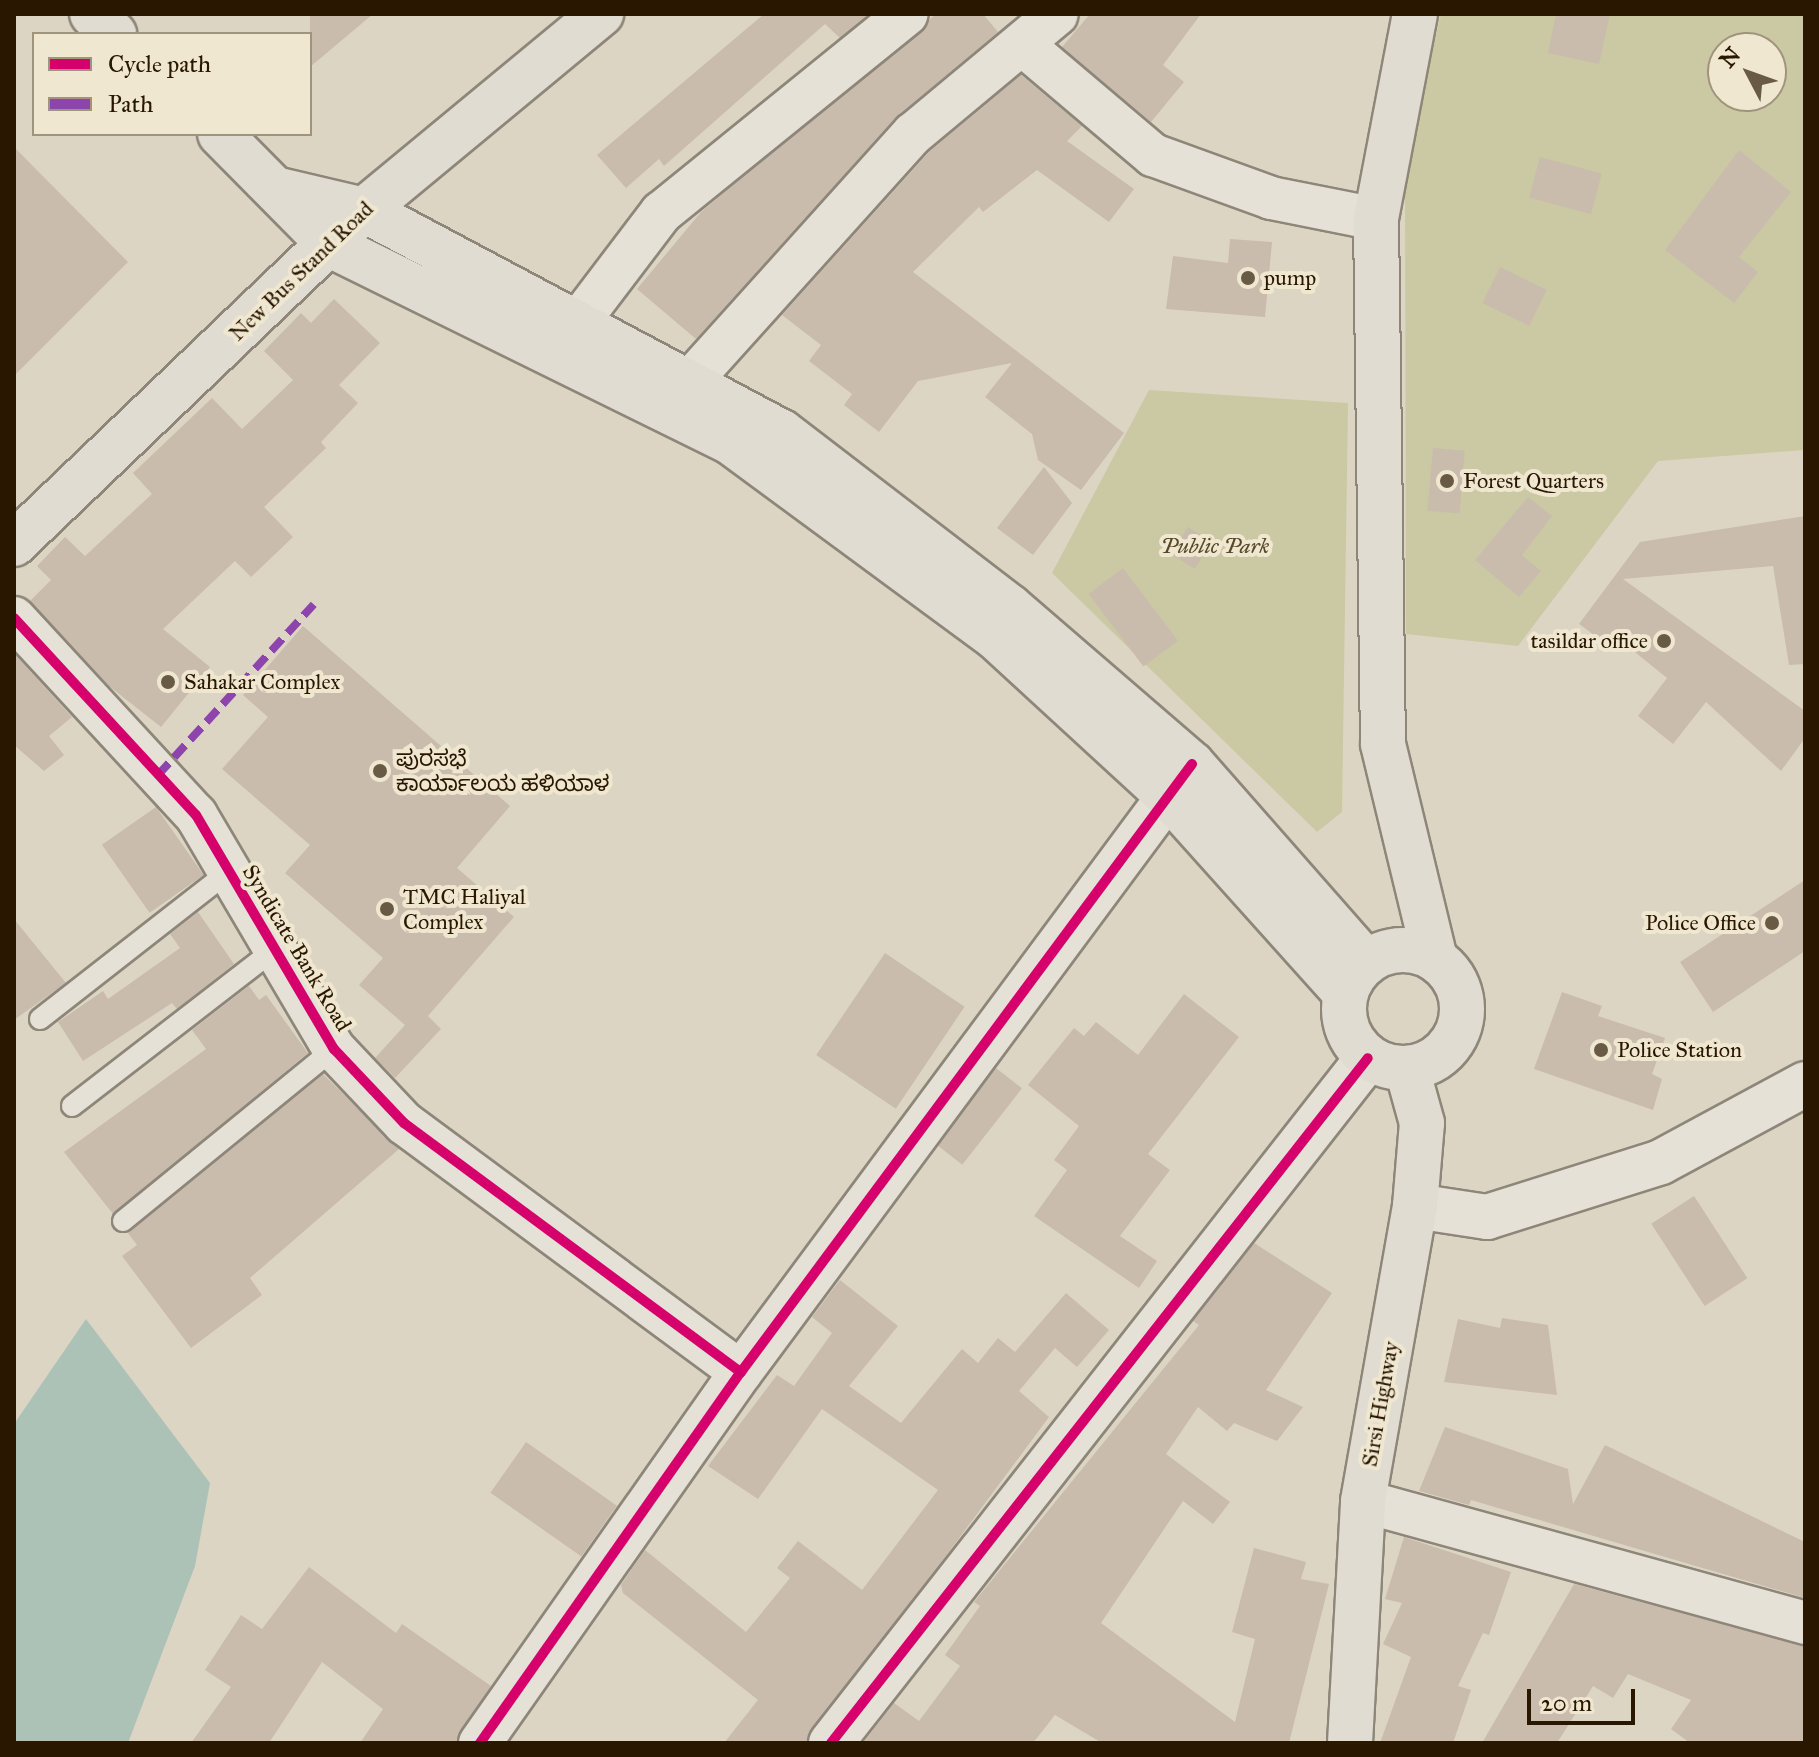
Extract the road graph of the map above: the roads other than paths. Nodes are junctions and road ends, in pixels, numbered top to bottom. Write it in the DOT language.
graph roads {
  1 [pos="93,14"];
  2 [pos="907,14"];
  3 [pos="1057,14"];
  4 [pos="1415,14"];
  5 [pos="592,16"];
  6 [pos="112,32"];
  7 [pos="1022,44"];
  8 [pos="222,136"];
  9 [pos="279,190"];
  10 [pos="364,210"];
  11 [pos="1376,219"];
  12 [pos="330,245"];
  13 [pos="579,321"];
  14 [pos="693,378"];
  15 [pos="14,544"];
  16 [pos="14,618"];
  17 [pos="1181,781"];
  18 [pos="228,872"];
  19 [pos="278,947"];
  20 [pos="1435,959"];
  21 [pos="1355,977"];
  22 [pos="40,1019"];
  23 [pos="334,1049"];
  24 [pos="1387,1064"];
  25 [pos="1805,1084"];
  26 [pos="72,1106"];
  27 [pos="1415,1206"];
  28 [pos="123,1221"];
  29 [pos="741,1372"];
  30 [pos="1363,1501"];
  31 [pos="1805,1623"];
  32 [pos="480,1743"];
  33 [pos="831,1743"];
  34 [pos="1350,1743"];
  1 -- 6 [label="main road"];
  2 -- 13 [label="street"];
  3 -- 7 [label="street"];
  4 -- 11 [label="main road"];
  5 -- 10 [label="main road, New Bus Stand Road"];
  7 -- 11 [label="street"];
  7 -- 14 [label="street"];
  8 -- 9 [label="main road"];
  9 -- 10 [label="main road"];
  9 -- 12 [label="main road"];
  10 -- 12 [label="main road, New Bus Stand Road"];
  10 -- 13 [label="main road"];
  11 -- 20 [label="main road"];
  12 -- 15 [label="main road, New Bus Stand Road"];
  12 -- 17 [label="main road"];
  13 -- 14 [label="main road"];
  14 -- 17 [label="main road"];
  16 -- 18 [label="street, Syndicate Bank Road"];
  17 -- 21 [label="main road"];
  17 -- 29 [label="street"];
  18 -- 19 [label="street, Syndicate Bank Road"];
  18 -- 22 [label="lane"];
  19 -- 23 [label="street, Syndicate Bank Road"];
  19 -- 26 [label="lane"];
  20 -- 21 [label="main road"];
  20 -- 24 [label="main road"];
  21 -- 24 [label="main road"];
  23 -- 28 [label="lane"];
  23 -- 29 [label="street, Syndicate Bank Road"];
  24 -- 27 [label="main road, Sirsi Highway"];
  24 -- 33 [label="street"];
  25 -- 27 [label="street"];
  27 -- 30 [label="main road, Sirsi Highway"];
  29 -- 32 [label="street"];
  30 -- 31 [label="street"];
  30 -- 34 [label="main road, Sirsi Highway"];
}
